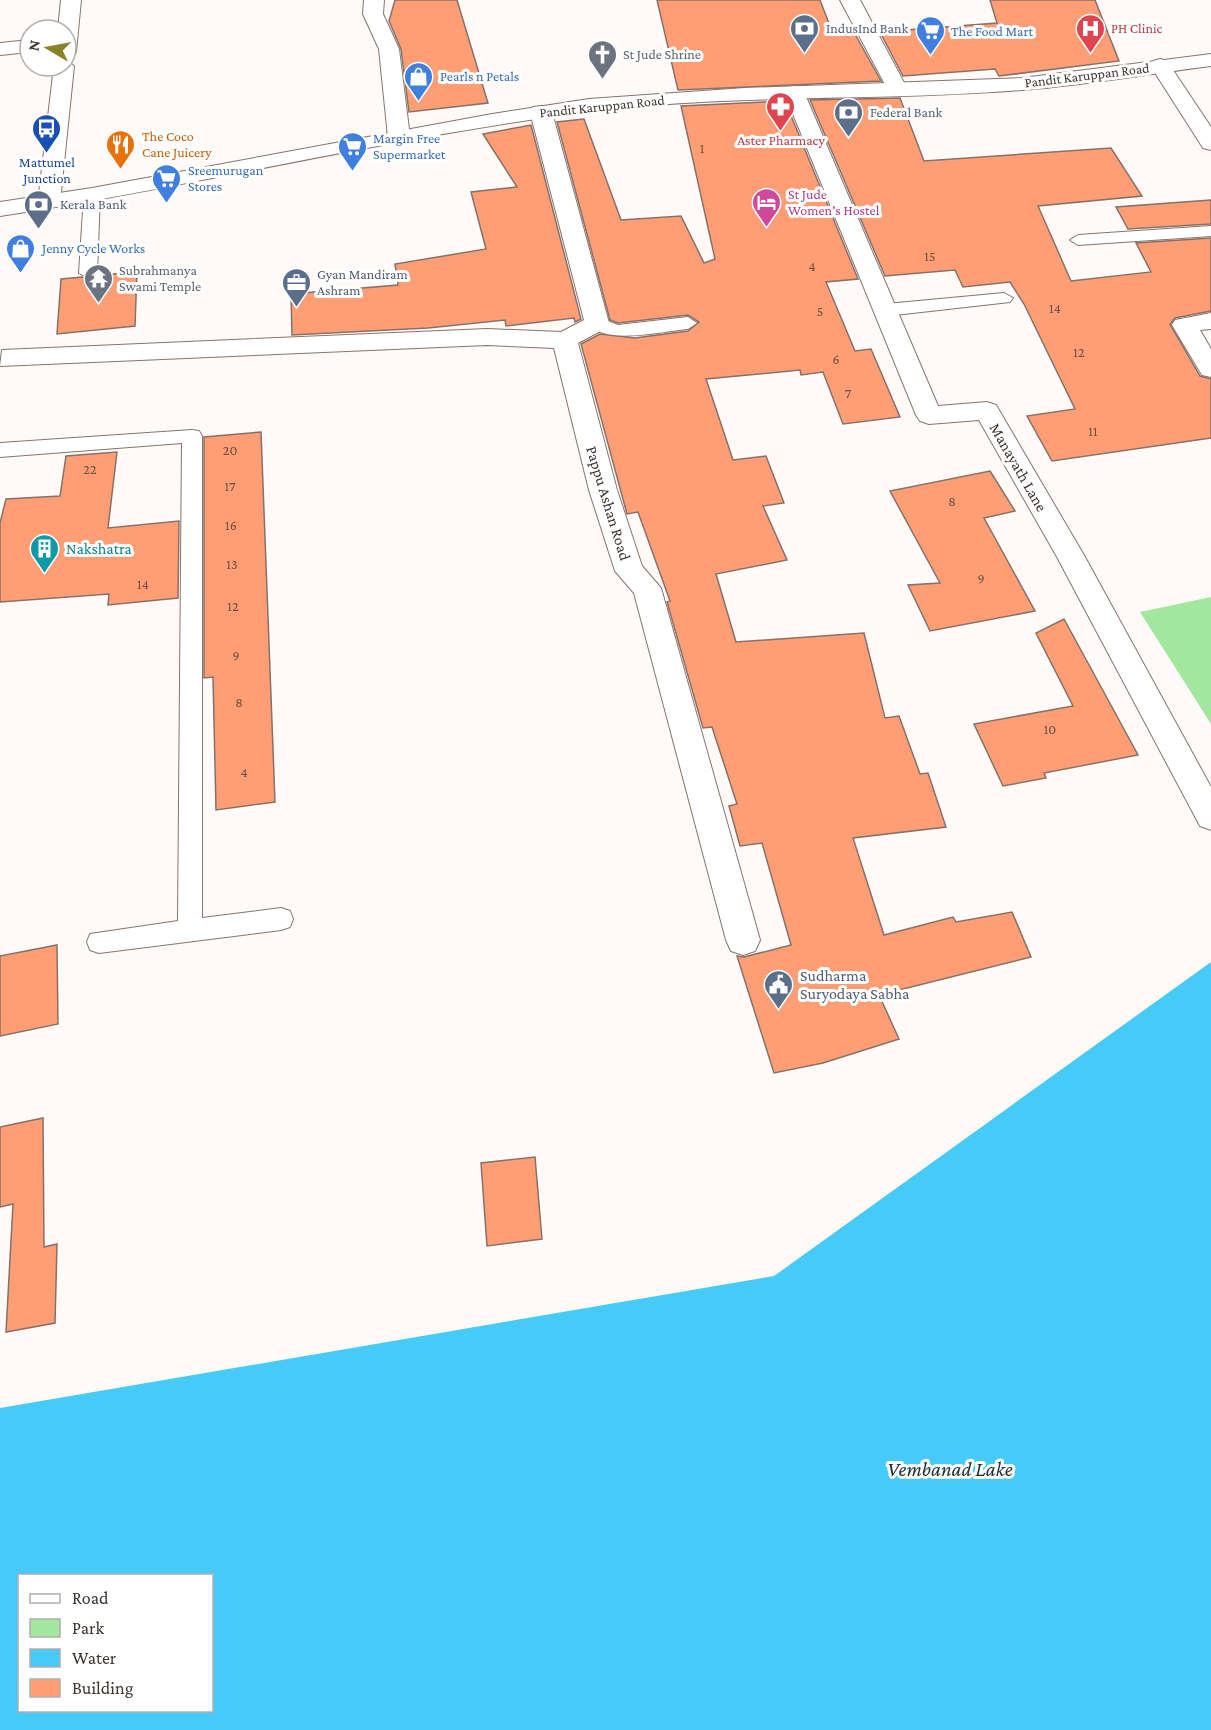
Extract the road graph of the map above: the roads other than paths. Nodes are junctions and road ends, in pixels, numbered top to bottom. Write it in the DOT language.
graph roads {
  1 [pos="71,0"];
  2 [pos="374,0"];
  3 [pos="850,0"];
  4 [pos="69,18"];
  5 [pos="18,47"];
  6 [pos="0,49"];
  7 [pos="1211,60"];
  8 [pos="1160,65"];
  9 [pos="63,78"];
  10 [pos="898,90"];
  11 [pos="794,92"];
  12 [pos="541,112"];
  13 [pos="399,137"];
  14 [pos="1211,143"];
  15 [pos="92,195"];
  16 [pos="49,202"];
  17 [pos="0,209"];
  18 [pos="1211,231"];
  19 [pos="1078,240"];
  20 [pos="88,273"];
  21 [pos="1004,298"];
  22 [pos="886,310"];
  23 [pos="1211,321"];
  24 [pos="597,323"];
  25 [pos="688,323"];
  26 [pos="566,340"];
  27 [pos="1,360"];
  28 [pos="1211,369"];
  29 [pos="0,450"];
  30 [pos="1211,818"];
  31 [pos="280,919"];
  32 [pos="190,930"];
  33 [pos="743,940"];
  34 [pos="99,942"];
  1 -- 4 [label="street"];
  2 -- 13 [label="street"];
  3 -- 10 [label="street"];
  5 -- 6 [label="street"];
  7 -- 8 [label="street, Pandit Karuppan Road"];
  8 -- 10 [label="street, Pandit Karuppan Road"];
  8 -- 14 [label="street"];
  9 -- 16 [label="street"];
  10 -- 11 [label="street, Pandit Karuppan Road"];
  11 -- 12 [label="street, Pandit Karuppan Road"];
  11 -- 22 [label="street, Manayath Lane"];
  12 -- 13 [label="street, Pandit Karuppan Road"];
  12 -- 24 [label="street"];
  13 -- 15 [label="street, Pandit Karuppan Road"];
  15 -- 16 [label="street, Pandit Karuppan Road"];
  15 -- 20 [label="lane"];
  16 -- 17 [label="street, Pandit Karuppan Road"];
  18 -- 19 [label="lane"];
  21 -- 22 [label="lane"];
  22 -- 30 [label="street, Manayath Lane"];
  23 -- 28 [label="street"];
  24 -- 25 [label="lane"];
  24 -- 26 [label="street"];
  26 -- 27 [label="street"];
  26 -- 33 [label="street, Pappu Ashan Road"];
  29 -- 32 [label="lane"];
  31 -- 32 [label="lane"];
  32 -- 34 [label="lane"];
}
